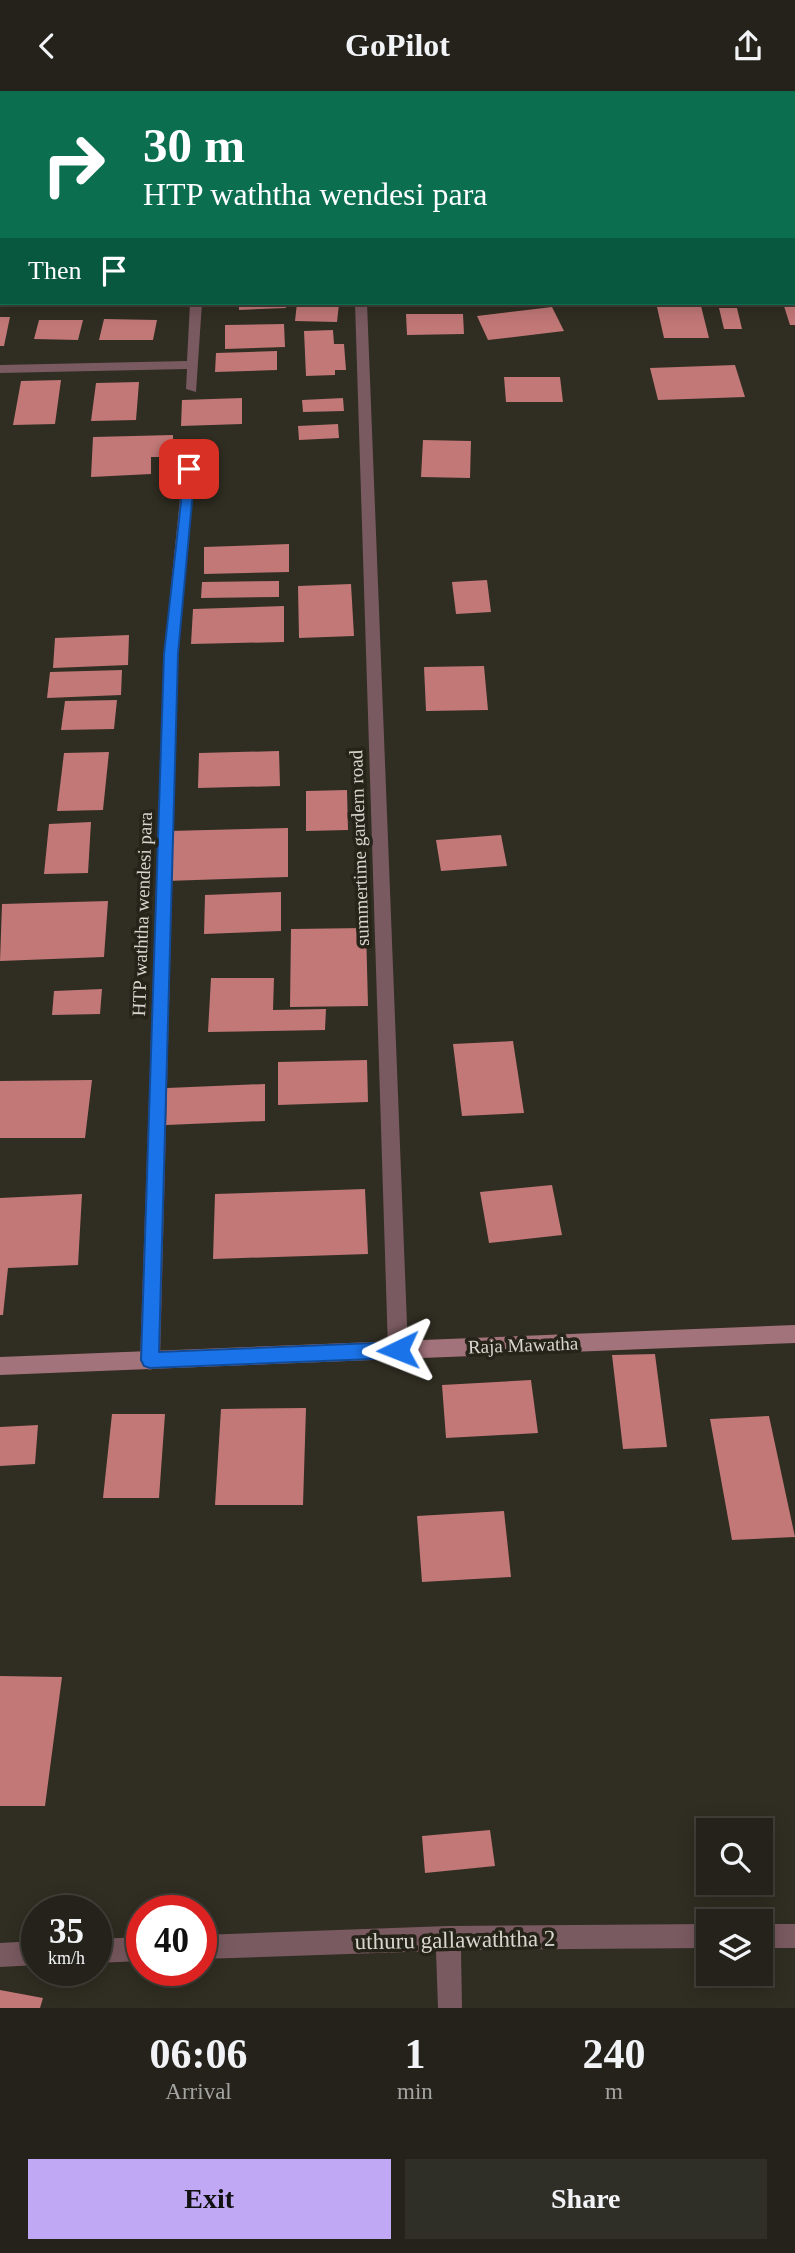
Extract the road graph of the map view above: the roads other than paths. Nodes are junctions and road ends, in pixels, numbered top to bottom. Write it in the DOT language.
graph roads {
  1 [pos="196,305"];
  2 [pos="361,305"];
  3 [pos="194,365"];
  4 [pos="0,369"];
  5 [pos="192,389"];
  6 [pos="189,469"];
  7 [pos="795,1334"];
  8 [pos="398,1350"];
  9 [pos="150,1360"];
  10 [pos="0,1366"];
  11 [pos="696,1936"];
  12 [pos="773,1936"];
  13 [pos="795,1936"];
  14 [pos="448,1938"];
  15 [pos="217,1946"];
  16 [pos="21,1954"];
  17 [pos="0,1955"];
  18 [pos="450,2008"];
  1 -- 3 [label="street"];
  2 -- 8 [label="street, summertime gardern road"];
  3 -- 4 [label="street"];
  3 -- 5 [label="street"];
  6 -- 9 [label="street, HTP waththa wendesi para"];
  7 -- 8 [label="street, Raja Mawatha"];
  8 -- 9 [label="street, Raja Mawatha"];
  9 -- 10 [label="street, Raja Mawatha"];
  11 -- 14 [label="street, uthuru gallawaththa 2"];
  12 -- 13 [label="street"];
  14 -- 15 [label="street, uthuru gallawaththa 2"];
  14 -- 18 [label="street"];
  16 -- 17 [label="street"];
}
